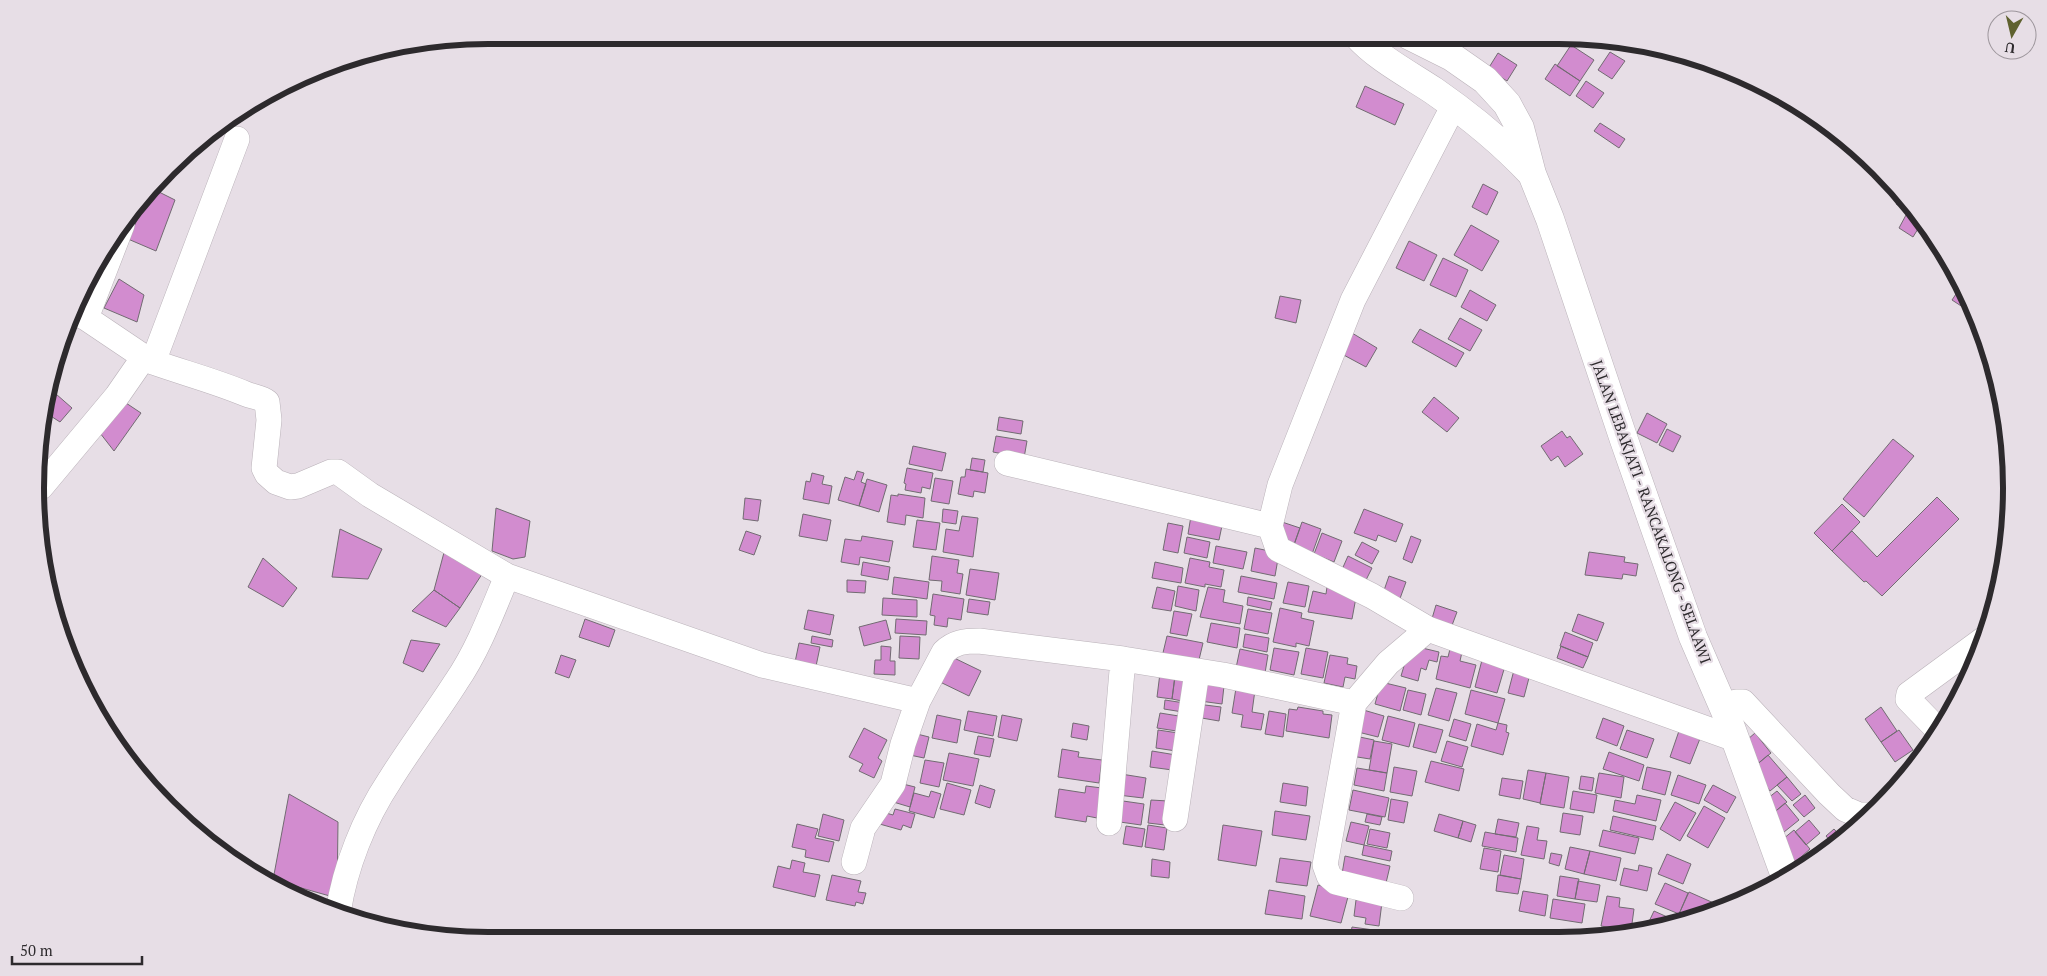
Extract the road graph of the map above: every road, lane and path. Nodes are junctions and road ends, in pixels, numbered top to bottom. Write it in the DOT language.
graph roads {
  1 [pos="1368,44"];
  2 [pos="1426,44"];
  3 [pos="1454,105"];
  4 [pos="237,139"];
  5 [pos="1532,174"];
  6 [pos="77,319"];
  7 [pos="148,359"];
  8 [pos="1007,463"];
  9 [pos="44,483"];
  10 [pos="1270,526"];
  11 [pos="507,576"];
  12 [pos="1428,629"];
  13 [pos="1973,648"];
  14 [pos="1123,660"];
  15 [pos="1197,672"];
  16 [pos="918,701"];
  17 [pos="1354,703"];
  18 [pos="1725,711"];
  19 [pos="1934,726"];
  20 [pos="1735,739"];
  21 [pos="1859,815"];
  22 [pos="1175,819"];
  23 [pos="1109,823"];
  24 [pos="854,862"];
  25 [pos="1783,872"];
  26 [pos="1401,898"];
  27 [pos="340,907"];
  1 -- 3 [label="main road, JALAN LEBAKJATI - RANCAKALONG - SELAAWI"];
  2 -- 5 [label="main road, JALAN LEBAKJATI - RANCAKALONG - SELAAWI"];
  3 -- 5 [label="main road, JALAN LEBAKJATI - RANCAKALONG - SELAAWI"];
  3 -- 10 [label="street"];
  4 -- 7 [label="street"];
  5 -- 18 [label="main road, JALAN LEBAKJATI - RANCAKALONG - SELAAWI"];
  6 -- 7 [label="street"];
  7 -- 9 [label="street"];
  7 -- 11 [label="street"];
  8 -- 10 [label="street"];
  10 -- 12 [label="street"];
  11 -- 16 [label="street"];
  11 -- 27 [label="street"];
  12 -- 17 [label="street"];
  12 -- 20 [label="street"];
  13 -- 19 [label="street"];
  14 -- 15 [label="street"];
  14 -- 16 [label="street"];
  14 -- 23 [label="street"];
  15 -- 17 [label="street"];
  15 -- 22 [label="street"];
  16 -- 24 [label="street"];
  17 -- 26 [label="street"];
  18 -- 20 [label="main road, JALAN LEBAKJATI - RANCAKALONG - SELAAWI"];
  18 -- 21 [label="street"];
  20 -- 25 [label="main road, JALAN LEBAKJATI - RANCAKALONG - SELAAWI"];
}
